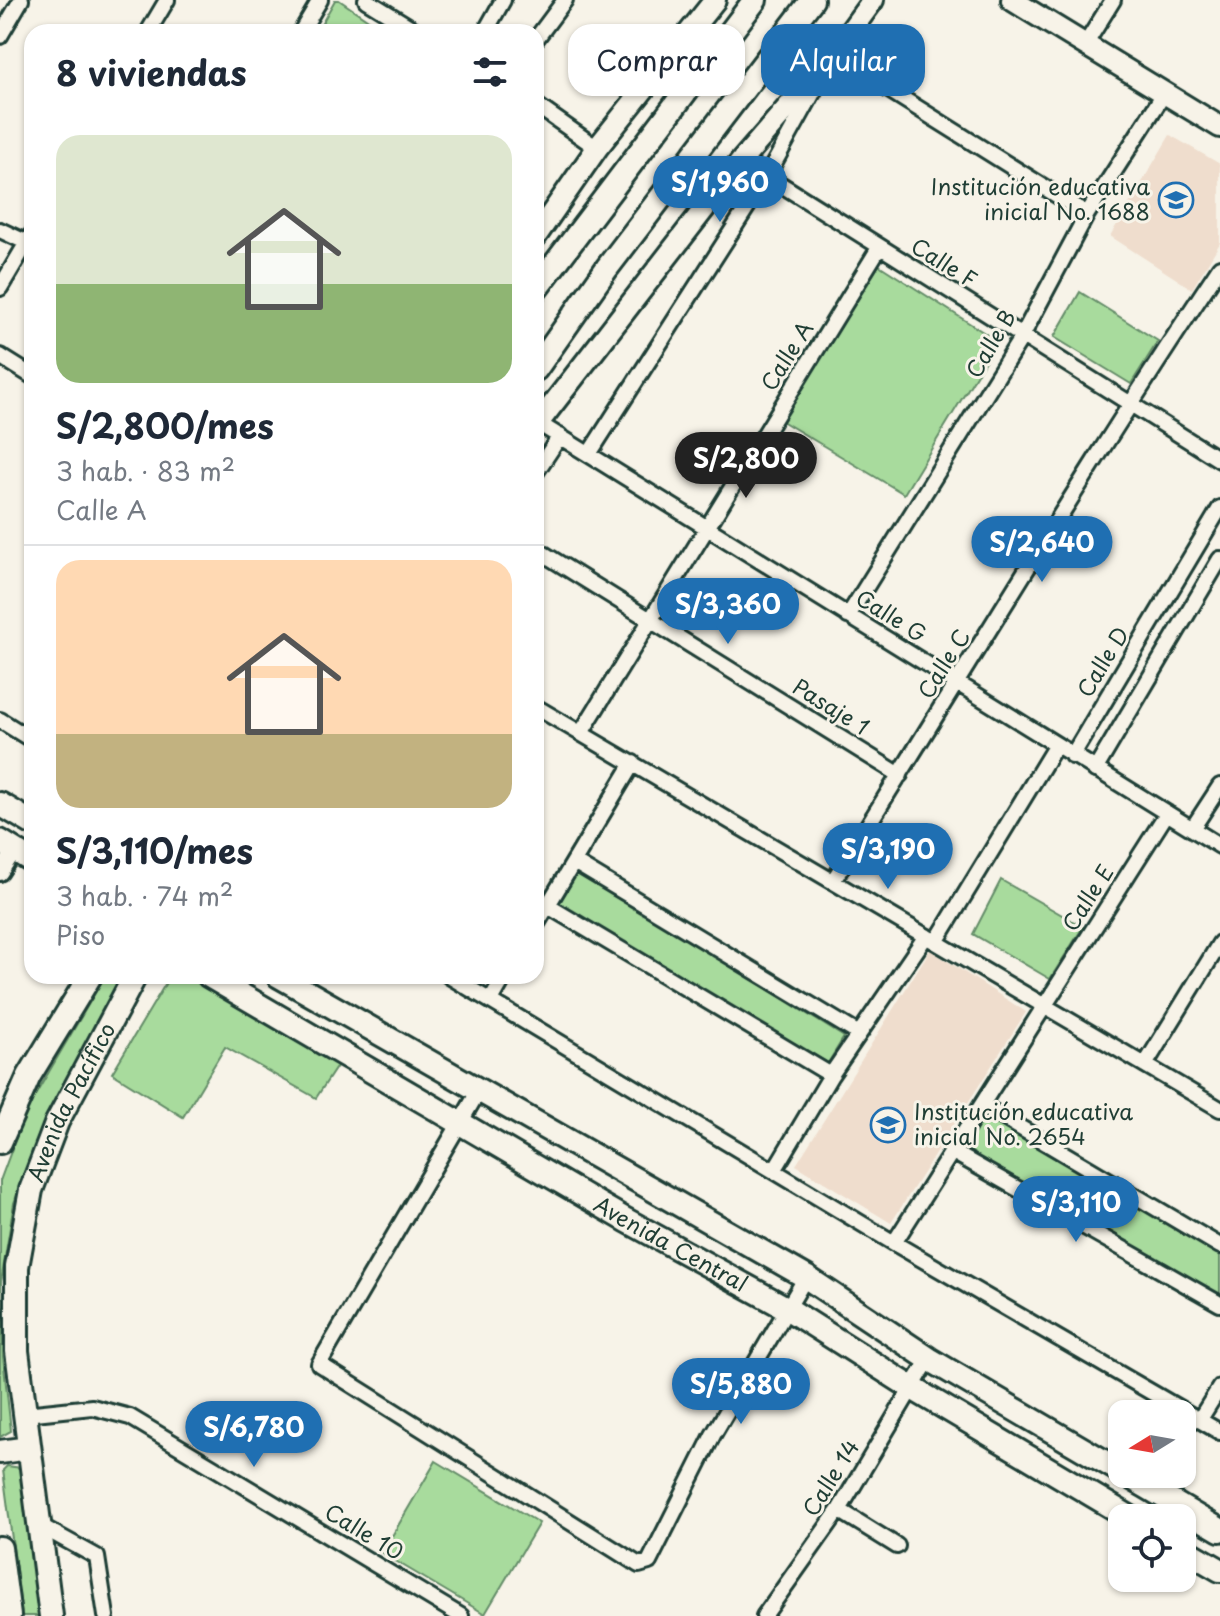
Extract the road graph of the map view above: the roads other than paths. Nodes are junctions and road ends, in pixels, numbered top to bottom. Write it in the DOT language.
graph roads {
  1 [pos="21,0"];
  2 [pos="167,0"];
  3 [pos="320,0"];
  4 [pos="366,0"];
  5 [pos="503,0"];
  6 [pos="565,0"];
  7 [pos="715,0"];
  8 [pos="755,0"];
  9 [pos="812,0"];
  10 [pos="873,0"];
  11 [pos="1012,0"];
  12 [pos="1113,0"];
  13 [pos="153,24"];
  14 [pos="306,24"];
  15 [pos="405,24"];
  16 [pos="490,24"];
  17 [pos="856,24"];
  18 [pos="544,28"];
  19 [pos="0,36"];
  20 [pos="1085,45"];
  21 [pos="1165,92"];
  22 [pos="797,96"];
  23 [pos="811,96"];
  24 [pos="898,96"];
  25 [pos="544,111"];
  26 [pos="1220,127"];
  27 [pos="597,148"];
  28 [pos="742,160"];
  29 [pos="767,176"];
  30 [pos="1087,214"];
  31 [pos="544,224"];
  32 [pos="0,230"];
  33 [pos="24,238"];
  34 [pos="879,248"];
  35 [pos="24,250"];
  36 [pos="1220,267"];
  37 [pos="544,278"];
  38 [pos="0,288"];
  39 [pos="1021,338"];
  40 [pos="0,356"];
  41 [pos="544,358"];
  42 [pos="24,371"];
  43 [pos="1131,402"];
  44 [pos="544,415"];
  45 [pos="544,428"];
  46 [pos="560,436"];
  47 [pos="589,454"];
  48 [pos="544,460"];
  49 [pos="1220,460"];
  50 [pos="1220,508"];
  51 [pos="707,528"];
  52 [pos="544,554"];
  53 [pos="1218,568"];
  54 [pos="848,616"];
  55 [pos="651,620"];
  56 [pos="958,685"];
  57 [pos="544,712"];
  58 [pos="0,720"];
  59 [pos="581,733"];
  60 [pos="24,735"];
  61 [pos="1056,745"];
  62 [pos="1072,756"];
  63 [pos="633,763"];
  64 [pos="1095,770"];
  65 [pos="900,775"];
  66 [pos="1220,786"];
  67 [pos="0,804"];
  68 [pos="1167,813"];
  69 [pos="24,818"];
  70 [pos="1192,829"];
  71 [pos="1220,846"];
  72 [pos="16,850"];
  73 [pos="574,862"];
  74 [pos="0,873"];
  75 [pos="833,881"];
  76 [pos="548,906"];
  77 [pos="544,912"];
  78 [pos="931,939"];
  79 [pos="1220,943"];
  80 [pos="85,984"];
  81 [pos="131,984"];
  82 [pos="223,984"];
  83 [pos="293,984"];
  84 [pos="463,984"];
  85 [pos="500,984"];
  86 [pos="491,1000"];
  87 [pos="1045,1006"];
  88 [pos="859,1034"];
  89 [pos="1145,1065"];
  90 [pos="831,1075"];
  91 [pos="478,1092"];
  92 [pos="982,1105"];
  93 [pos="1220,1109"];
  94 [pos="460,1121"];
  95 [pos="0,1142"];
  96 [pos="951,1151"];
  97 [pos="775,1169"];
  98 [pos="894,1243"];
  99 [pos="1220,1246"];
  100 [pos="806,1277"];
  101 [pos="1220,1304"];
  102 [pos="788,1309"];
  103 [pos="929,1359"];
  104 [pos="1220,1387"];
  105 [pos="912,1388"];
  106 [pos="25,1414"];
  107 [pos="1200,1419"];
  108 [pos="1220,1432"];
  109 [pos="29,1448"];
  110 [pos="0,1452"];
  111 [pos="1108,1464"];
  112 [pos="1149,1488"];
  113 [pos="1108,1504"];
  114 [pos="839,1510"];
  115 [pos="39,1525"];
  116 [pos="1220,1530"];
  117 [pos="897,1546"];
  118 [pos="0,1548"];
  119 [pos="1196,1556"];
  120 [pos="1220,1570"];
  121 [pos="9,1616"];
  122 [pos="51,1616"];
  123 [pos="106,1616"];
  124 [pos="461,1616"];
  125 [pos="764,1616"];
  1 -- 19 [label="street"];
  2 -- 13 [label="street"];
  3 -- 14 [label="street"];
  4 -- 15 [label="street"];
  5 -- 16 [label="street"];
  6 -- 18 [label="street"];
  7 -- 27 [label="main road"];
  8 -- 37 [label="main road"];
  9 -- 41 [label="main road"];
  10 -- 17 [label="main road"];
  11 -- 20 [label="main road"];
  12 -- 20 [label="street"];
  20 -- 21 [label="main road"];
  21 -- 26 [label="main road"];
  21 -- 30 [label="street, Calle B"];
  22 -- 28 [label="main road"];
  23 -- 29 [label="street"];
  24 -- 30 [label="street"];
  25 -- 27 [label="street"];
  27 -- 31 [label="main road"];
  28 -- 29 [label="street, Calle F"];
  28 -- 44 [label="main road"];
  29 -- 34 [label="street, Calle F"];
  29 -- 47 [label="street"];
  30 -- 39 [label="street, Calle B"];
  32 -- 33 [label="street"];
  34 -- 39 [label="street, Calle F"];
  34 -- 51 [label="street, Calle A"];
  35 -- 38 [label="street"];
  36 -- 43 [label="street, Calle C"];
  39 -- 43 [label="street, Calle F"];
  39 -- 54 [label="street, Calle B"];
  40 -- 42 [label="street"];
  43 -- 49 [label="street, Calle F"];
  43 -- 56 [label="street, Calle C"];
  45 -- 46 [label="street, Calle G"];
  46 -- 47 [label="street, Calle G"];
  46 -- 48 [label="street"];
  47 -- 51 [label="street, Calle G"];
  50 -- 62 [label="street, Calle D"];
  51 -- 54 [label="street, Calle G"];
  51 -- 55 [label="street, Calle A"];
  52 -- 55 [label="street, Pasaje 1"];
  53 -- 64 [label="street"];
  54 -- 56 [label="street, Calle G"];
  55 -- 59 [label="street, Calle A"];
  55 -- 65 [label="street, Pasaje 1"];
  56 -- 61 [label="street, Calle G"];
  56 -- 65 [label="street, Calle C"];
  57 -- 59 [label="street"];
  58 -- 60 [label="street"];
  59 -- 63 [label="street"];
  61 -- 62 [label="street, Calle G"];
  61 -- 78 [label="street"];
  62 -- 64 [label="street, Calle G"];
  63 -- 73 [label="street"];
  63 -- 75 [label="street"];
  64 -- 68 [label="street, Calle G"];
  65 -- 75 [label="street, Calle C"];
  66 -- 70 [label="street"];
  67 -- 69 [label="main road"];
  68 -- 70 [label="street, Calle G"];
  68 -- 87 [label="street, Calle E"];
  70 -- 71 [label="street, Calle G"];
  72 -- 74 [label="street"];
  73 -- 76 [label="street"];
  73 -- 88 [label="street"];
  75 -- 78 [label="street"];
  76 -- 77 [label="street"];
  76 -- 90 [label="street"];
  78 -- 87 [label="street"];
  78 -- 88 [label="street"];
  79 -- 89 [label="street"];
  80 -- 95 [label="main road, Avenida Pacífico"];
  81 -- 106 [label="main road, Avenida Pacífico"];
  82 -- 94 [label="main road, Avenida Central"];
  83 -- 91 [label="main road, Avenida Central"];
  84 -- 86 [label="street"];
  85 -- 86 [label="street"];
  86 -- 97 [label="street"];
  87 -- 89 [label="street"];
  87 -- 92 [label="street"];
  88 -- 90 [label="street"];
  89 -- 93 [label="street"];
  90 -- 97 [label="street"];
  91 -- 94 [label="street"];
  91 -- 100 [label="main road, Avenida Central"];
  92 -- 96 [label="street"];
  92 -- 99 [label="street"];
  94 -- 102 [label="main road, Avenida Central"];
  94 -- 102 [label="street"];
  96 -- 98 [label="street"];
  96 -- 101 [label="street"];
  97 -- 98 [label="street"];
  98 -- 107 [label="street"];
  100 -- 102 [label="street"];
  100 -- 103 [label="main road, Avenida Central"];
  102 -- 105 [label="main road, Avenida Central"];
  103 -- 105 [label="street, Calle 14"];
  103 -- 111 [label="main road, Avenida Central"];
  104 -- 107 [label="street"];
  105 -- 113 [label="main road, Avenida Central"];
  105 -- 114 [label="street, Calle 14"];
  106 -- 109 [label="main road, Avenida Pacífico"];
  106 -- 124 [label="street, Calle 10"];
  107 -- 108 [label="street"];
  109 -- 110 [label="main road"];
  109 -- 115 [label="main road, Avenida Pacífico"];
  112 -- 116 [label="main road, Avenida Central"];
  114 -- 117 [label="street"];
  114 -- 125 [label="street, Calle 14"];
  115 -- 122 [label="main road, Avenida Pacífico"];
  115 -- 123 [label="street"];
  118 -- 121 [label="main road"];
  119 -- 120 [label="main road"];
}
